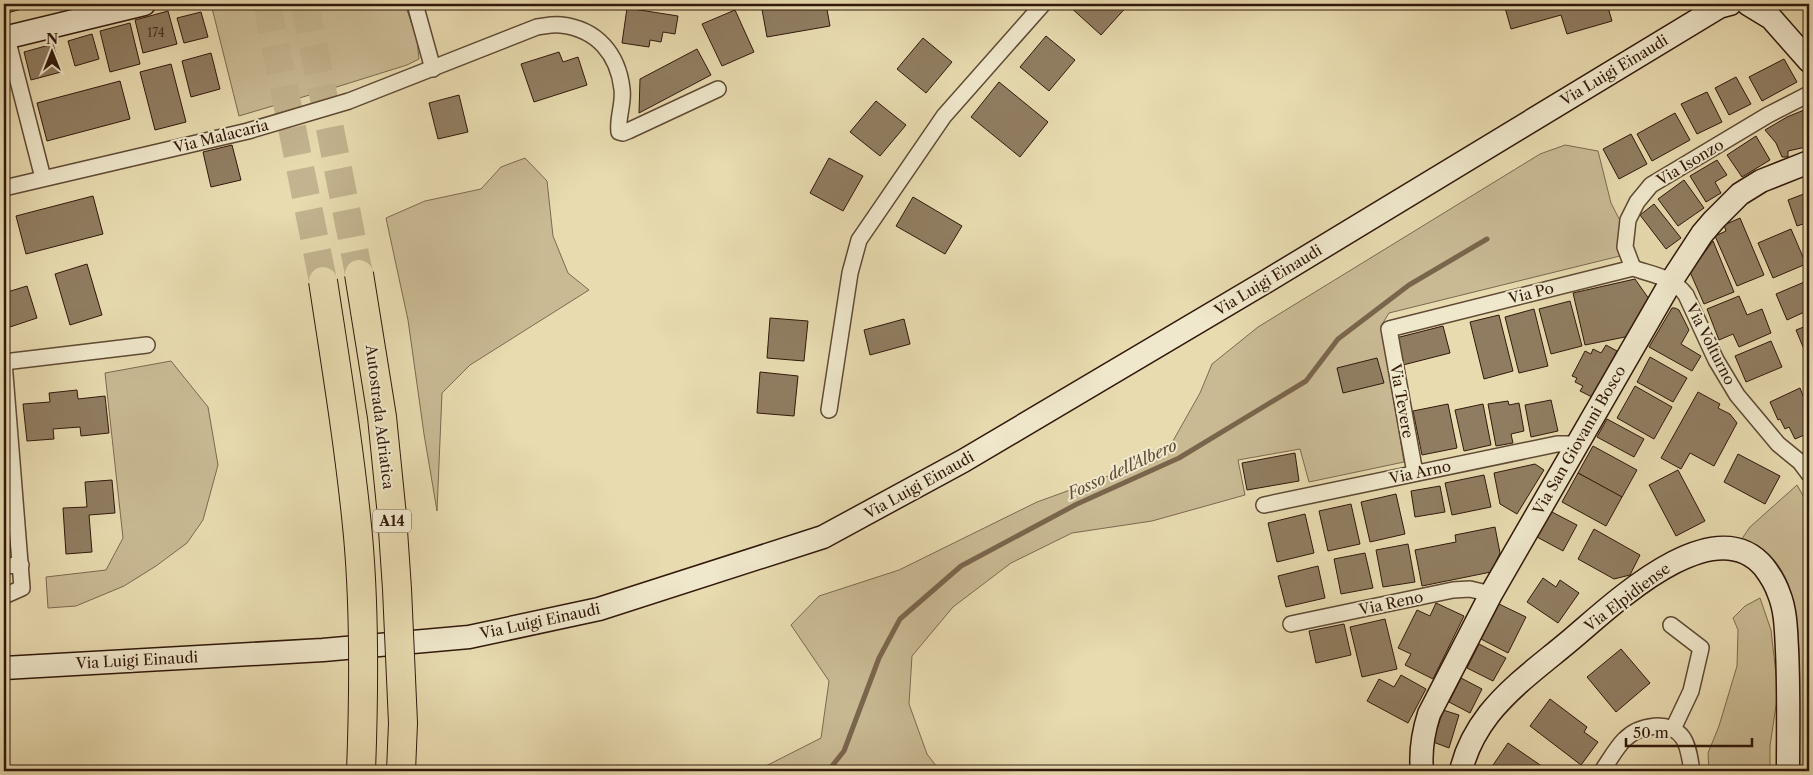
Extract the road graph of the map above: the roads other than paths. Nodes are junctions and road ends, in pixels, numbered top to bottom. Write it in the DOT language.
graph roads {
  1 [pos="144,4"];
  2 [pos="415,4"];
  3 [pos="1043,4"];
  4 [pos="1730,4"];
  5 [pos="1748,4"];
  6 [pos="5,38"];
  7 [pos="1809,61"];
  8 [pos="433,69"];
  9 [pos="718,89"];
  10 [pos="1809,94"];
  11 [pos="1809,162"];
  12 [pos="43,178"];
  13 [pos="4,188"];
  14 [pos="1633,268"];
  15 [pos="359,274"];
  16 [pos="1672,280"];
  17 [pos="322,281"];
  18 [pos="1389,329"];
  19 [pos="147,345"];
  20 [pos="4,362"];
  21 [pos="829,410"];
  22 [pos="1577,444"];
  23 [pos="8,468"];
  24 [pos="1415,473"];
  25 [pos="1809,474"];
  26 [pos="1264,505"];
  27 [pos="21,565"];
  28 [pos="4,566"];
  29 [pos="1491,594"];
  30 [pos="4,596"];
  31 [pos="1291,624"];
  32 [pos="1671,625"];
  33 [pos="4,668"];
  34 [pos="1673,729"];
  35 [pos="362,771"];
  36 [pos="401,771"];
  37 [pos="1422,771"];
  38 [pos="1461,771"];
  39 [pos="1602,771"];
  40 [pos="1692,771"];
  41 [pos="1788,771"];
  1 -- 6 [label="street"];
  2 -- 8 [label="street"];
  3 -- 21 [label="street"];
  4 -- 33 [label="street, Via Luigi Einaudi"];
  5 -- 7 [label="street"];
  6 -- 12 [label="street"];
  8 -- 9 [label="street, Via Malacaria"];
  8 -- 12 [label="street, Via Malacaria"];
  10 -- 14 [label="street, Via Isonzo"];
  11 -- 16 [label="street, Via San Giovanni Bosco"];
  12 -- 13 [label="street, Via Malacaria"];
  14 -- 16 [label="street"];
  14 -- 18 [label="street, Via Po"];
  15 -- 36 [label="highway, Autostrada Adriatica / A14, bridge"];
  16 -- 22 [label="street, Via San Giovanni Bosco"];
  16 -- 25 [label="street, Via Volturno"];
  17 -- 35 [label="highway, A14, bridge"];
  18 -- 24 [label="street, Via Tevere"];
  19 -- 20 [label="street"];
  20 -- 23 [label="street"];
  22 -- 24 [label="street, Via Arno"];
  22 -- 29 [label="street, Via San Giovanni Bosco"];
  23 -- 27 [label="street"];
  24 -- 26 [label="street, Via Arno"];
  27 -- 28 [label="street"];
  27 -- 30 [label="street"];
  29 -- 31 [label="street, Via Reno"];
  29 -- 37 [label="street, Via San Giovanni Bosco"];
  32 -- 34 [label="street"];
  34 -- 39 [label="street"];
  34 -- 40 [label="street"];
  38 -- 41 [label="street, Via Elpidiense"];
}
